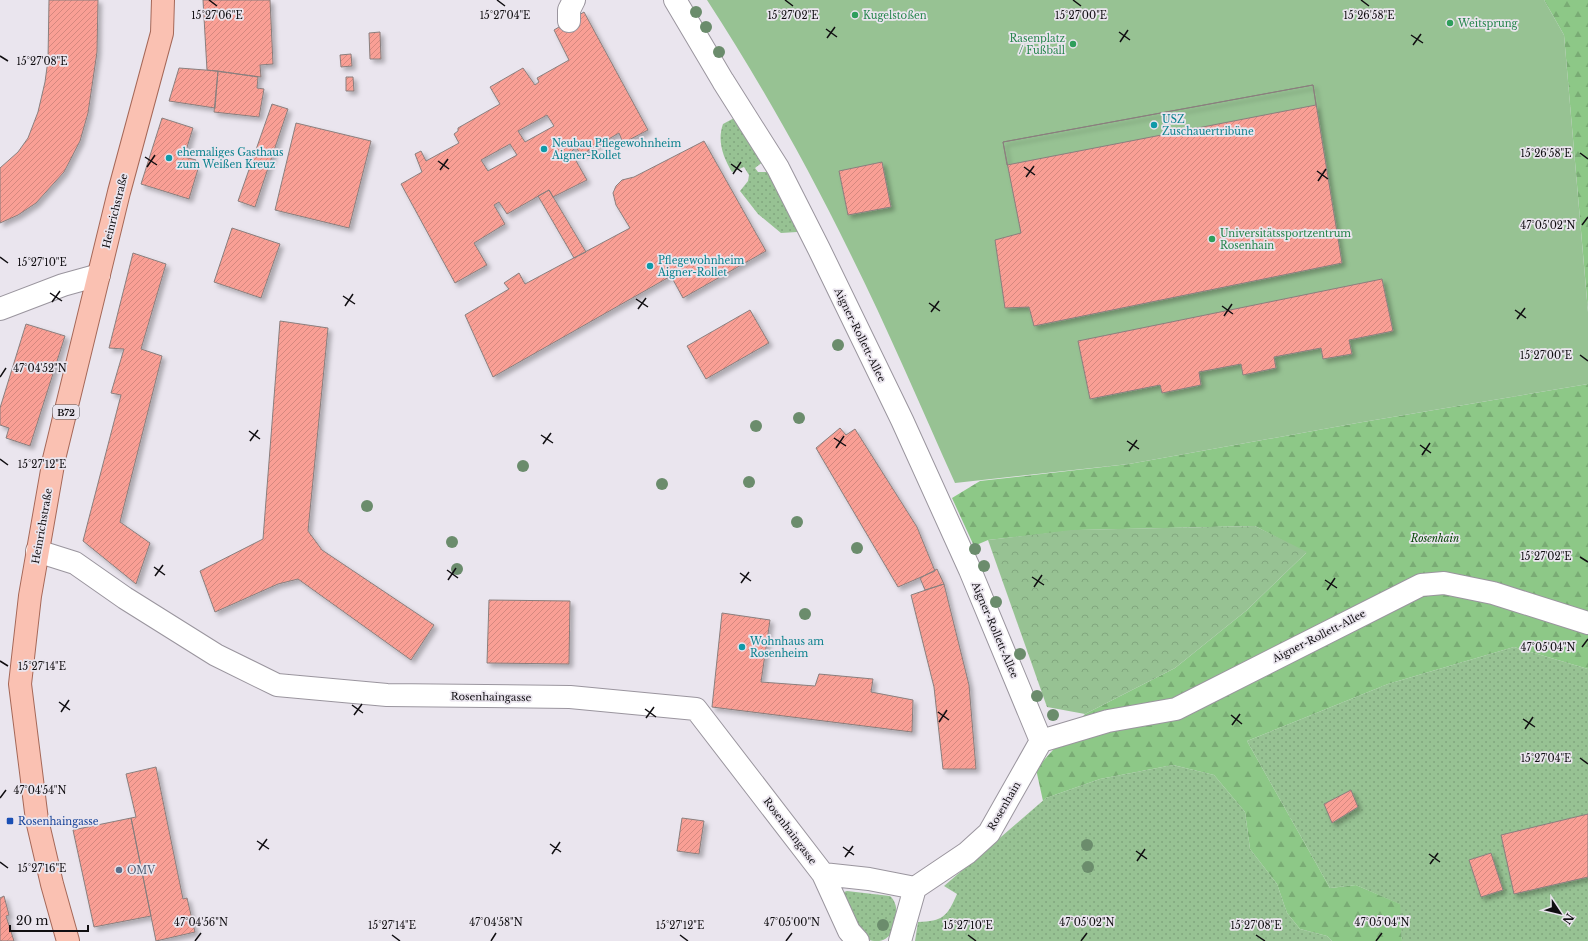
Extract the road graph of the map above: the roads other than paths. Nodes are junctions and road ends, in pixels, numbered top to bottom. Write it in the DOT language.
graph roads {
  1 [pos="163,0"];
  2 [pos="574,0"];
  3 [pos="675,0"];
  4 [pos="569,21"];
  5 [pos="100,275"];
  6 [pos="0,309"];
  7 [pos="37,551"];
  8 [pos="1588,623"];
  9 [pos="1041,741"];
  10 [pos="823,874"];
  11 [pos="915,888"];
  12 [pos="68,941"];
  13 [pos="858,941"];
  14 [pos="900,941"];
  1 -- 5 [label="main road, Heinrichstraße / B72"];
  2 -- 4 [label="street"];
  3 -- 9 [label="street, Aigner-Rollett-Allee"];
  5 -- 6 [label="street"];
  5 -- 7 [label="main road, Heinrichstraße / B72"];
  7 -- 10 [label="street, Rosenhaingasse"];
  7 -- 12 [label="main road, Heinrichstraße / B72"];
  8 -- 9 [label="street, Aigner-Rollett-Allee"];
  9 -- 11 [label="street, Rosenhain"];
  10 -- 11 [label="street"];
  10 -- 13 [label="street, Rosenhaingasse"];
  11 -- 14 [label="street"];
}
